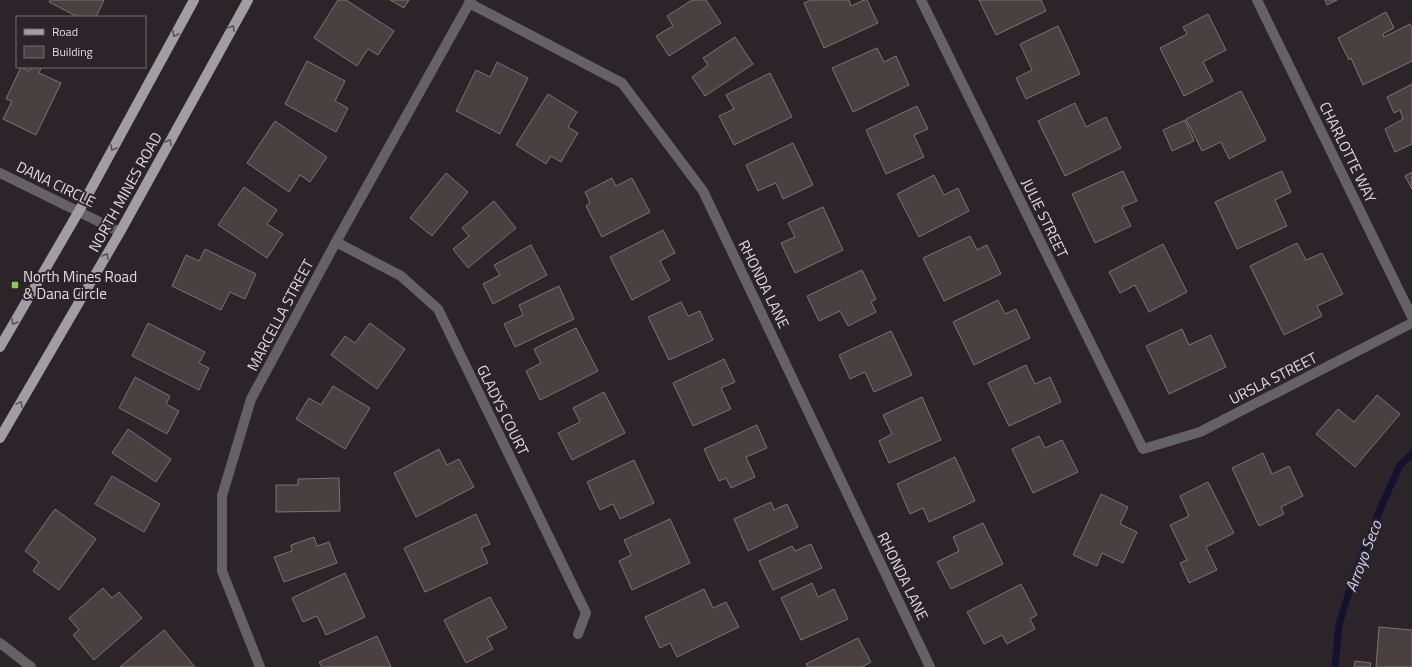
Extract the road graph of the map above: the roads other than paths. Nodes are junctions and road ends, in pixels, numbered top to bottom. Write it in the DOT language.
graph roads {
  1 [pos="194,0"];
  2 [pos="248,0"];
  3 [pos="921,0"];
  4 [pos="1257,0"];
  5 [pos="470,2"];
  6 [pos="0,174"];
  7 [pos="79,212"];
  8 [pos="120,232"];
  9 [pos="336,242"];
  10 [pos="1412,317"];
  11 [pos="1412,323"];
  12 [pos="0,347"];
  13 [pos="0,438"];
  14 [pos="1143,449"];
  15 [pos="578,634"];
  16 [pos="0,643"];
  17 [pos="31,667"];
  18 [pos="260,667"];
  19 [pos="930,667"];
  1 -- 7 [label="main road, NORTH MINES ROAD, one-way"];
  8 -- 2 [label="main road, NORTH MINES ROAD, one-way"];
  3 -- 14 [label="street, JULIE STREET"];
  4 -- 10 [label="street, CHARLOTTE WAY"];
  5 -- 9 [label="street, MARCELLA STREET"];
  5 -- 19 [label="street, RHONDA LANE"];
  6 -- 7 [label="street, DANA CIRCLE"];
  7 -- 8 [label="street, DANA CIRCLE"];
  7 -- 12 [label="main road, NORTH MINES ROAD, one-way"];
  13 -- 8 [label="main road, NORTH MINES ROAD, one-way"];
  9 -- 15 [label="street, GLADYS COURT"];
  9 -- 18 [label="street, MARCELLA STREET"];
  11 -- 14 [label="street, URSLA STREET"];
  16 -- 17 [label="street"];
}
